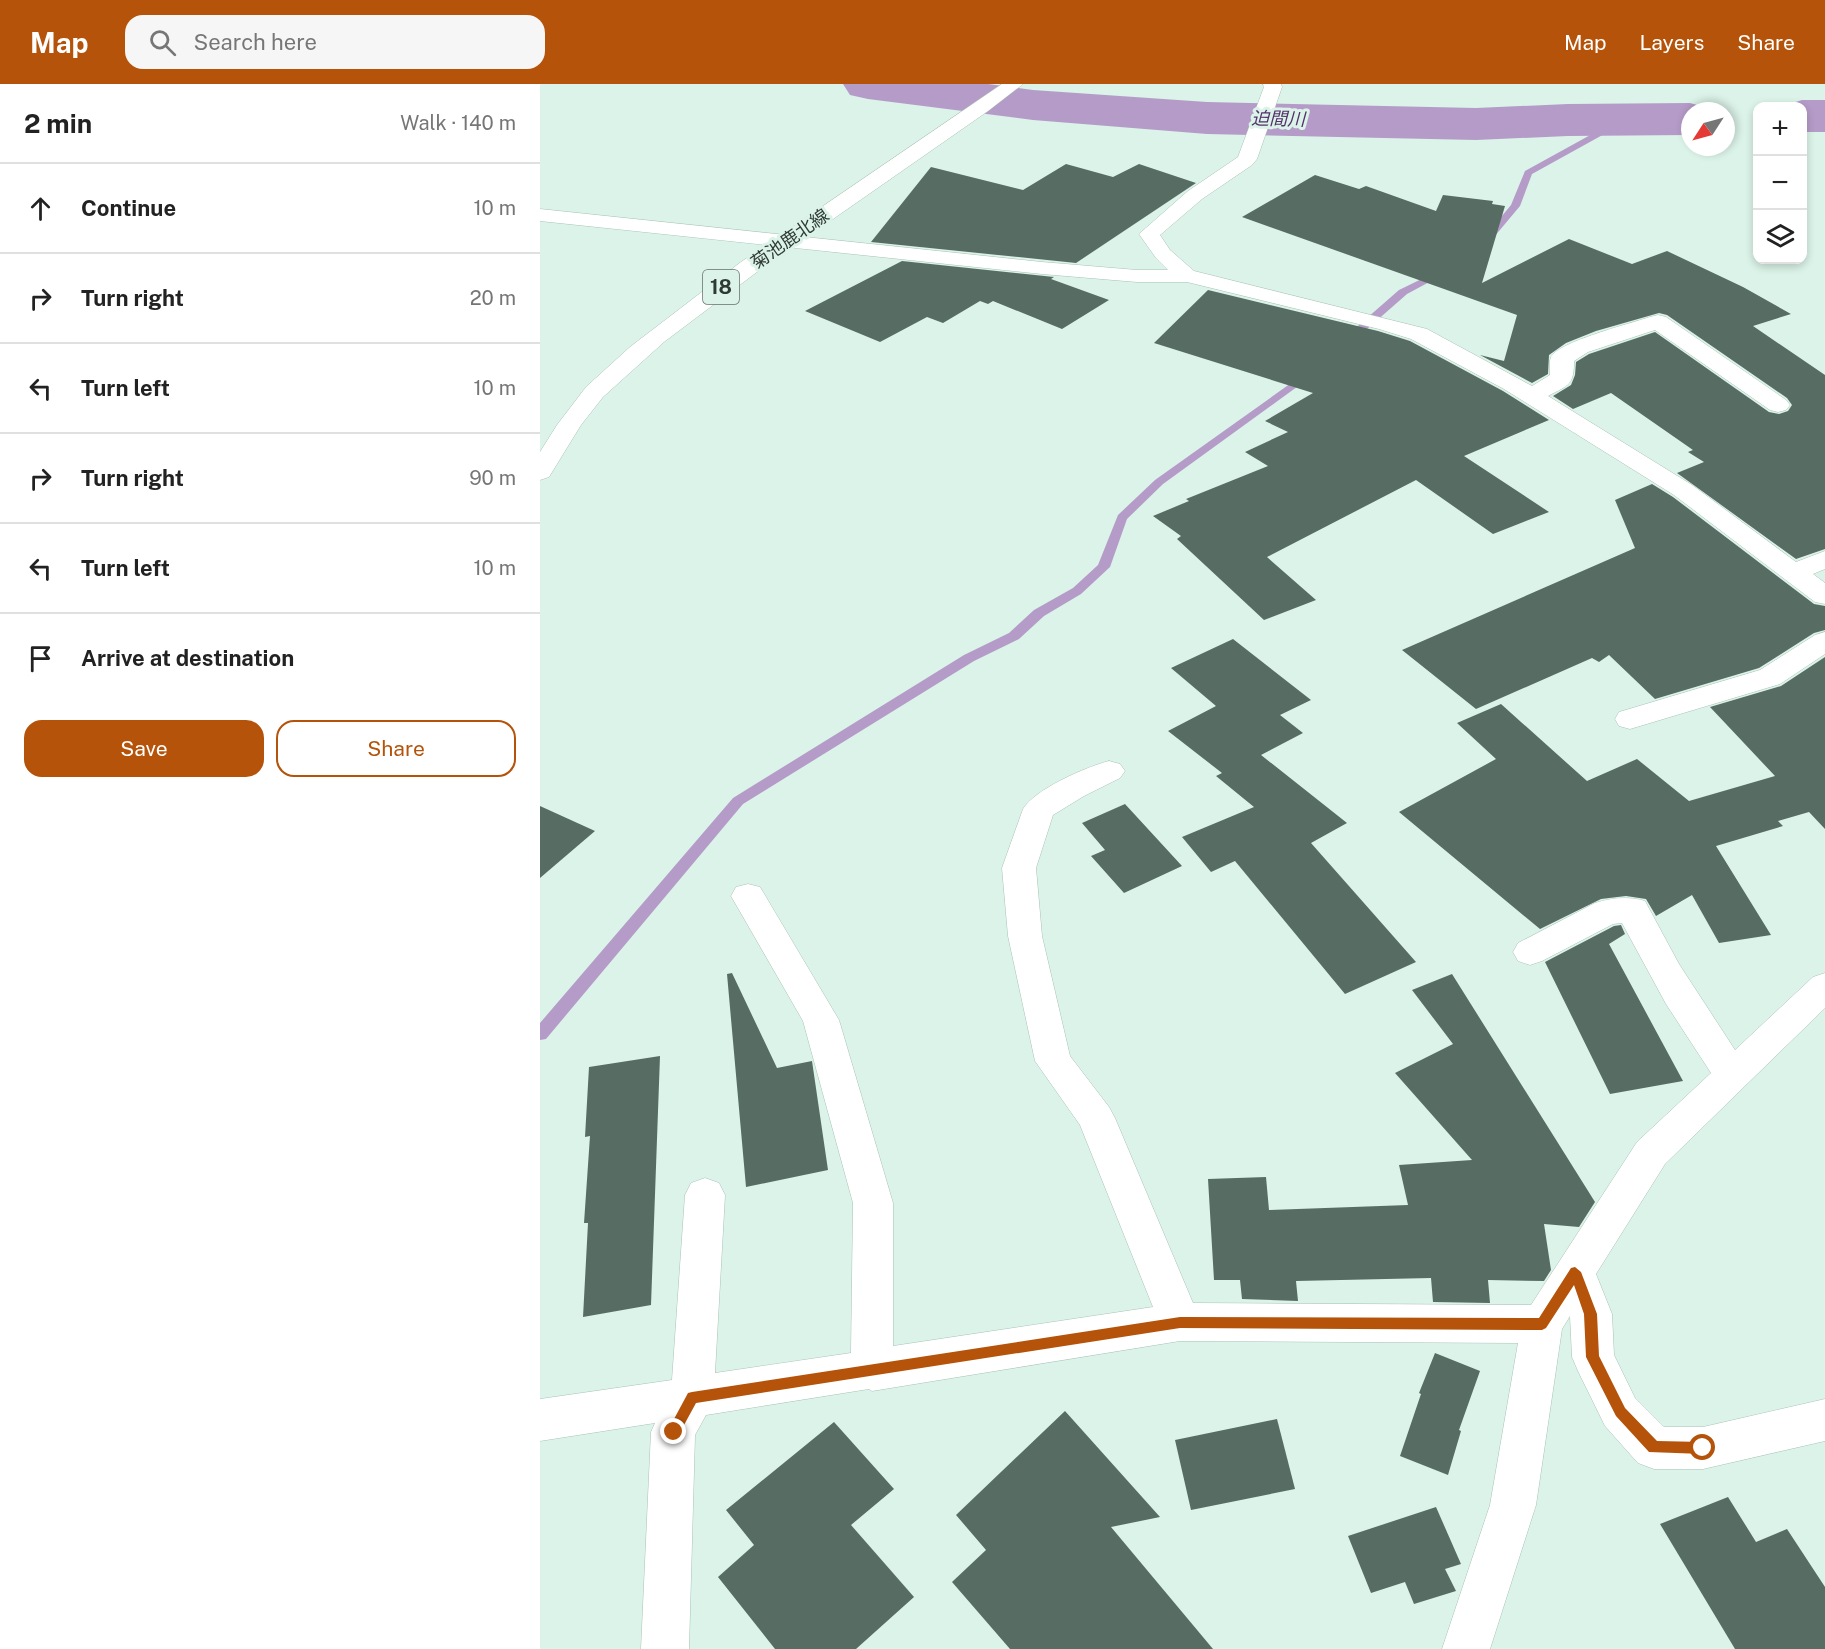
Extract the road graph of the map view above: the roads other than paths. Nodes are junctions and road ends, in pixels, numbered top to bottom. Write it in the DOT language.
graph roads {
  1 [pos="1014,84"];
  2 [pos="1272,85"];
  3 [pos="540,215"];
  4 [pos="784,242"];
  5 [pos="1187,276"];
  6 [pos="1529,394"];
  7 [pos="1778,405"];
  8 [pos="540,472"];
  9 [pos="1825,559"];
  10 [pos="1795,572"];
  11 [pos="1825,596"];
  12 [pos="1825,641"];
  13 [pos="1630,719"];
  14 [pos="1109,771"];
  15 [pos="748,896"];
  16 [pos="1530,952"];
  17 [pos="1825,986"];
  18 [pos="1732,1074"];
  19 [pos="705,1195"];
  20 [pos="1575,1272"];
  21 [pos="1180,1322"];
  22 [pos="1542,1324"];
  23 [pos="872,1371"];
  24 [pos="692,1398"];
  25 [pos="540,1420"];
  26 [pos="1825,1420"];
  27 [pos="665,1649"];
  28 [pos="1466,1649"];
  1 -- 4 [label="street, 菊池鹿北線 / 18"];
  2 -- 5 [label="street"];
  3 -- 4 [label="street"];
  4 -- 5 [label="street"];
  4 -- 8 [label="street, 菊池鹿北線 / 18"];
  5 -- 6 [label="street"];
  6 -- 7 [label="street"];
  6 -- 10 [label="street"];
  9 -- 10 [label="street"];
  10 -- 11 [label="street"];
  12 -- 13 [label="street"];
  14 -- 21 [label="street"];
  15 -- 23 [label="street"];
  16 -- 18 [label="street"];
  17 -- 18 [label="street"];
  18 -- 20 [label="street"];
  19 -- 24 [label="street"];
  20 -- 22 [label="street"];
  20 -- 26 [label="street"];
  21 -- 22 [label="street"];
  21 -- 23 [label="street"];
  22 -- 28 [label="street"];
  23 -- 24 [label="street"];
  24 -- 25 [label="street"];
  24 -- 27 [label="street"];
}
